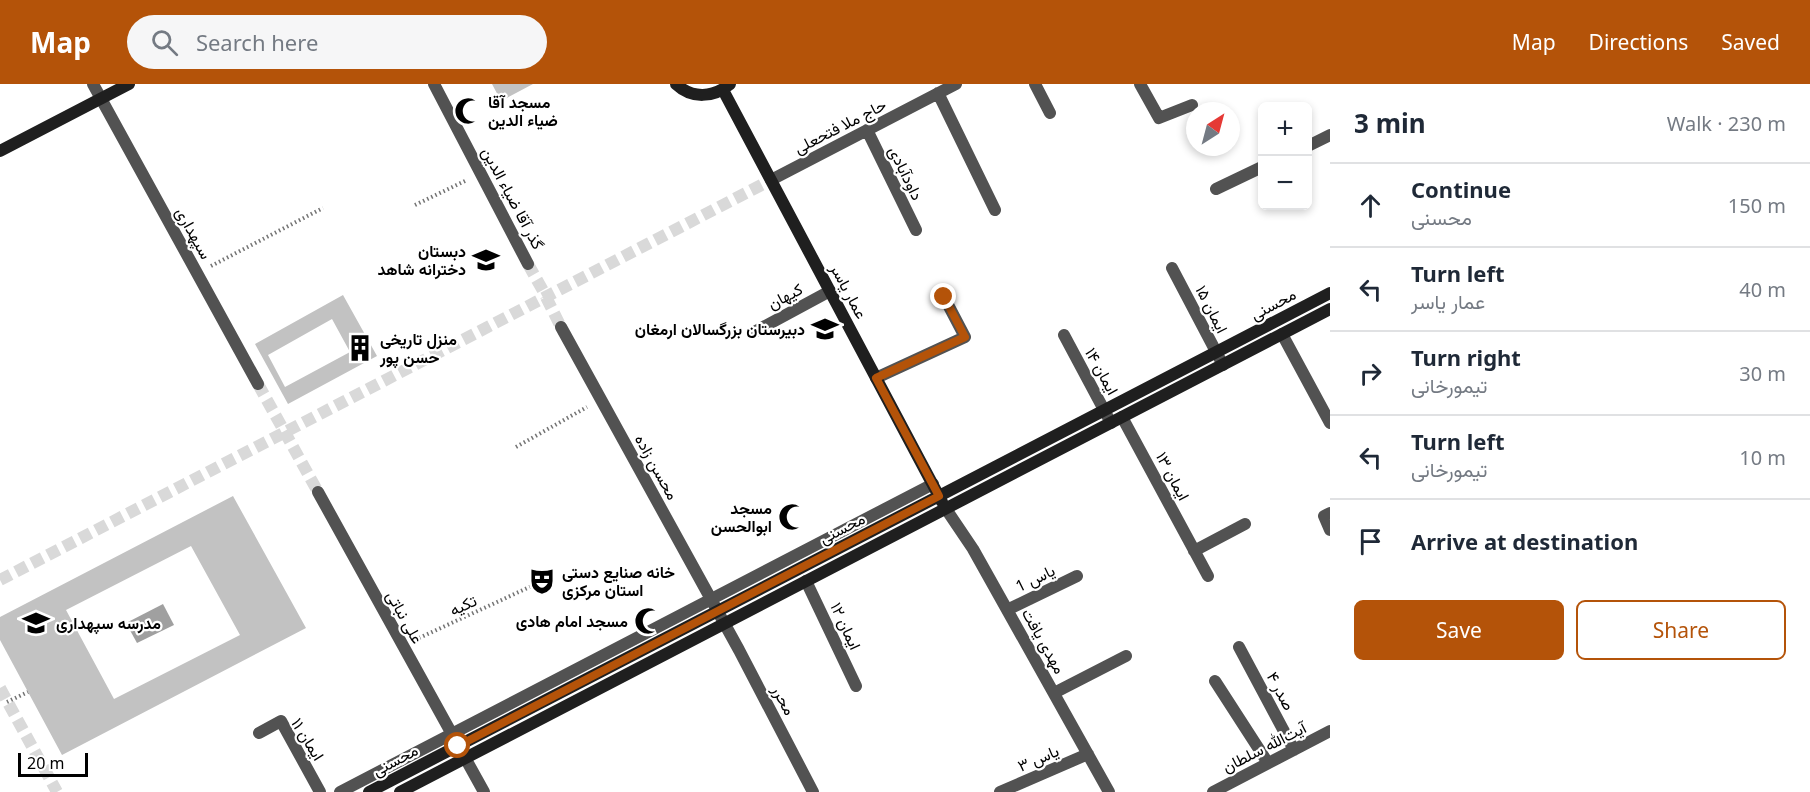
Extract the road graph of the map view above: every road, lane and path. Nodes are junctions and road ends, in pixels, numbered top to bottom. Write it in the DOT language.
graph roads {
  1 [pos="93,84"];
  2 [pos="129,84"];
  3 [pos="434,84"];
  4 [pos="676,84"];
  5 [pos="956,84"];
  6 [pos="1035,84"];
  7 [pos="1140,84"];
  8 [pos="726,87"];
  9 [pos="938,93"];
  10 [pos="101,98"];
  11 [pos="1186,107"];
  12 [pos="1050,113"];
  13 [pos="867,130"];
  14 [pos="1330,135"];
  15 [pos="1312,144"];
  16 [pos="0,151"];
  17 [pos="1258,169"];
  18 [pos="481,173"];
  19 [pos="771,180"];
  20 [pos="1216,189"];
  21 [pos="415,205"];
  22 [pos="323,208"];
  23 [pos="994,210"];
  24 [pos="916,230"];
  25 [pos="528,264"];
  26 [pos="1172,268"];
  27 [pos="197,273"];
  28 [pos="830,291"];
  29 [pos="1330,293"];
  30 [pos="944,297"];
  31 [pos="1330,309"];
  32 [pos="561,327"];
  33 [pos="756,331"];
  34 [pos="1282,334"];
  35 [pos="1064,335"];
  36 [pos="1216,352"];
  37 [pos="1222,365"];
  38 [pos="876,378"];
  39 [pos="258,384"];
  40 [pos="601,399"];
  41 [pos="1104,410"];
  42 [pos="1117,420"];
  43 [pos="1330,423"];
  44 [pos="516,447"];
  45 [pos="933,484"];
  46 [pos="318,492"];
  47 [pos="939,496"];
  48 [pos="946,508"];
  49 [pos="1330,513"];
  50 [pos="1245,524"];
  51 [pos="1330,530"];
  52 [pos="1194,550"];
  53 [pos="1077,576"];
  54 [pos="1208,576"];
  55 [pos="806,581"];
  56 [pos="534,585"];
  57 [pos="711,599"];
  58 [pos="1007,610"];
  59 [pos="717,611"];
  60 [pos="724,624"];
  61 [pos="402,645"];
  62 [pos="1239,647"];
  63 [pos="1126,656"];
  64 [pos="1215,681"];
  65 [pos="856,686"];
  66 [pos="28,692"];
  67 [pos="1054,693"];
  68 [pos="8,702"];
  69 [pos="1330,731"];
  70 [pos="259,733"];
  71 [pos="451,734"];
  72 [pos="458,746"];
  73 [pos="1294,750"];
  74 [pos="1088,754"];
  75 [pos="464,758"];
  76 [pos="1268,763"];
  77 [pos="320,792"];
  78 [pos="340,792"];
  79 [pos="369,792"];
  80 [pos="400,792"];
  81 [pos="484,792"];
  82 [pos="813,792"];
  83 [pos="1000,792"];
  84 [pos="1109,792"];
  85 [pos="1212,792"];
  1 -- 10 [label="street, سپهداری"];
  2 -- 10 [label="street"];
  3 -- 18 [label="street, گذر آقا ضیاء الدین"];
  4 -- 8 [label="street"];
  5 -- 9 [label="street, حاج ملا فتحعلی"];
  6 -- 12 [label="street"];
  7 -- 11 [label="street"];
  8 -- 19 [label="street, عمار یاسر"];
  9 -- 13 [label="street, حاج ملا فتحعلی"];
  9 -- 23 [label="street"];
  10 -- 16 [label="street"];
  10 -- 27 [label="street, سپهداری"];
  13 -- 19 [label="street, حاج ملا فتحعلی"];
  13 -- 24 [label="street, داودآبادی"];
  14 -- 15 [label="street"];
  17 -- 20 [label="street"];
  18 -- 21 [label="path"];
  18 -- 25 [label="street, گذر آقا ضیاء الدین"];
  19 -- 28 [label="street, عمار یاسر"];
  22 -- 27 [label="path"];
  26 -- 36 [label="street, ایمان ۱۵"];
  27 -- 39 [label="street, سپهداری"];
  28 -- 33 [label="street, کیهان"];
  28 -- 38 [label="street, عمار یاسر"];
  29 -- 36 [label="street, محسنی"];
  30 -- 38 [label="street"];
  31 -- 34 [label="street, محسنی"];
  32 -- 40 [label="street, محسن زاده"];
  34 -- 37 [label="street, محسنی"];
  34 -- 43 [label="street"];
  35 -- 41 [label="street, ایمان ۱۴"];
  36 -- 37 [label="street, ایمان ۱۵"];
  36 -- 41 [label="street, محسنی"];
  37 -- 42 [label="street, محسنی"];
  38 -- 45 [label="street, عمار یاسر"];
  40 -- 44 [label="path"];
  40 -- 57 [label="street, محسن زاده"];
  41 -- 42 [label="street, ایمان ۱۴"];
  41 -- 47 [label="street, محسنی"];
  42 -- 48 [label="street, محسنی"];
  42 -- 52 [label="street, ایمان ۱۳"];
  45 -- 47 [label="street, عمار یاسر"];
  45 -- 57 [label="street"];
  46 -- 61 [label="street, علی نباتی"];
  47 -- 48 [label="street, عمار یاسر"];
  47 -- 59 [label="street, محسنی"];
  48 -- 55 [label="street, محسنی"];
  48 -- 58 [label="street, مهدی یافت"];
  49 -- 51 [label="street"];
  50 -- 52 [label="street"];
  52 -- 54 [label="street, ایمان ۱۳"];
  53 -- 58 [label="street, یاس 1"];
  55 -- 60 [label="street, محسنی"];
  55 -- 65 [label="street, ایمان ۱۲"];
  56 -- 61 [label="path, تکیه"];
  57 -- 59 [label="street, محسن زاده"];
  57 -- 71 [label="street"];
  58 -- 67 [label="street, مهدی یافت"];
  59 -- 60 [label="street, محسن زاده"];
  59 -- 72 [label="street, محسنی"];
  60 -- 75 [label="street, محسنی"];
  60 -- 82 [label="street, محرر"];
  61 -- 71 [label="street, علی نباتی"];
  62 -- 73 [label="street, صدر ۴"];
  63 -- 67 [label="street"];
  64 -- 76 [label="street"];
  66 -- 68 [label="path"];
  67 -- 74 [label="street, مهدی یافت"];
  69 -- 73 [label="street, آیت‌الله سلطان"];
  70 -- 77 [label="street, ایمان ۱۱"];
  71 -- 72 [label="street, علی نباتی"];
  71 -- 78 [label="street"];
  72 -- 75 [label="street, علی نباتی"];
  72 -- 79 [label="street, محسنی"];
  73 -- 76 [label="street, آیت‌الله سلطان"];
  74 -- 83 [label="street, یاس ۳"];
  74 -- 84 [label="street, مهدی یافت"];
  75 -- 80 [label="street, محسنی"];
  75 -- 81 [label="street, علی نباتی"];
  76 -- 85 [label="street, آیت‌الله سلطان"];
}
